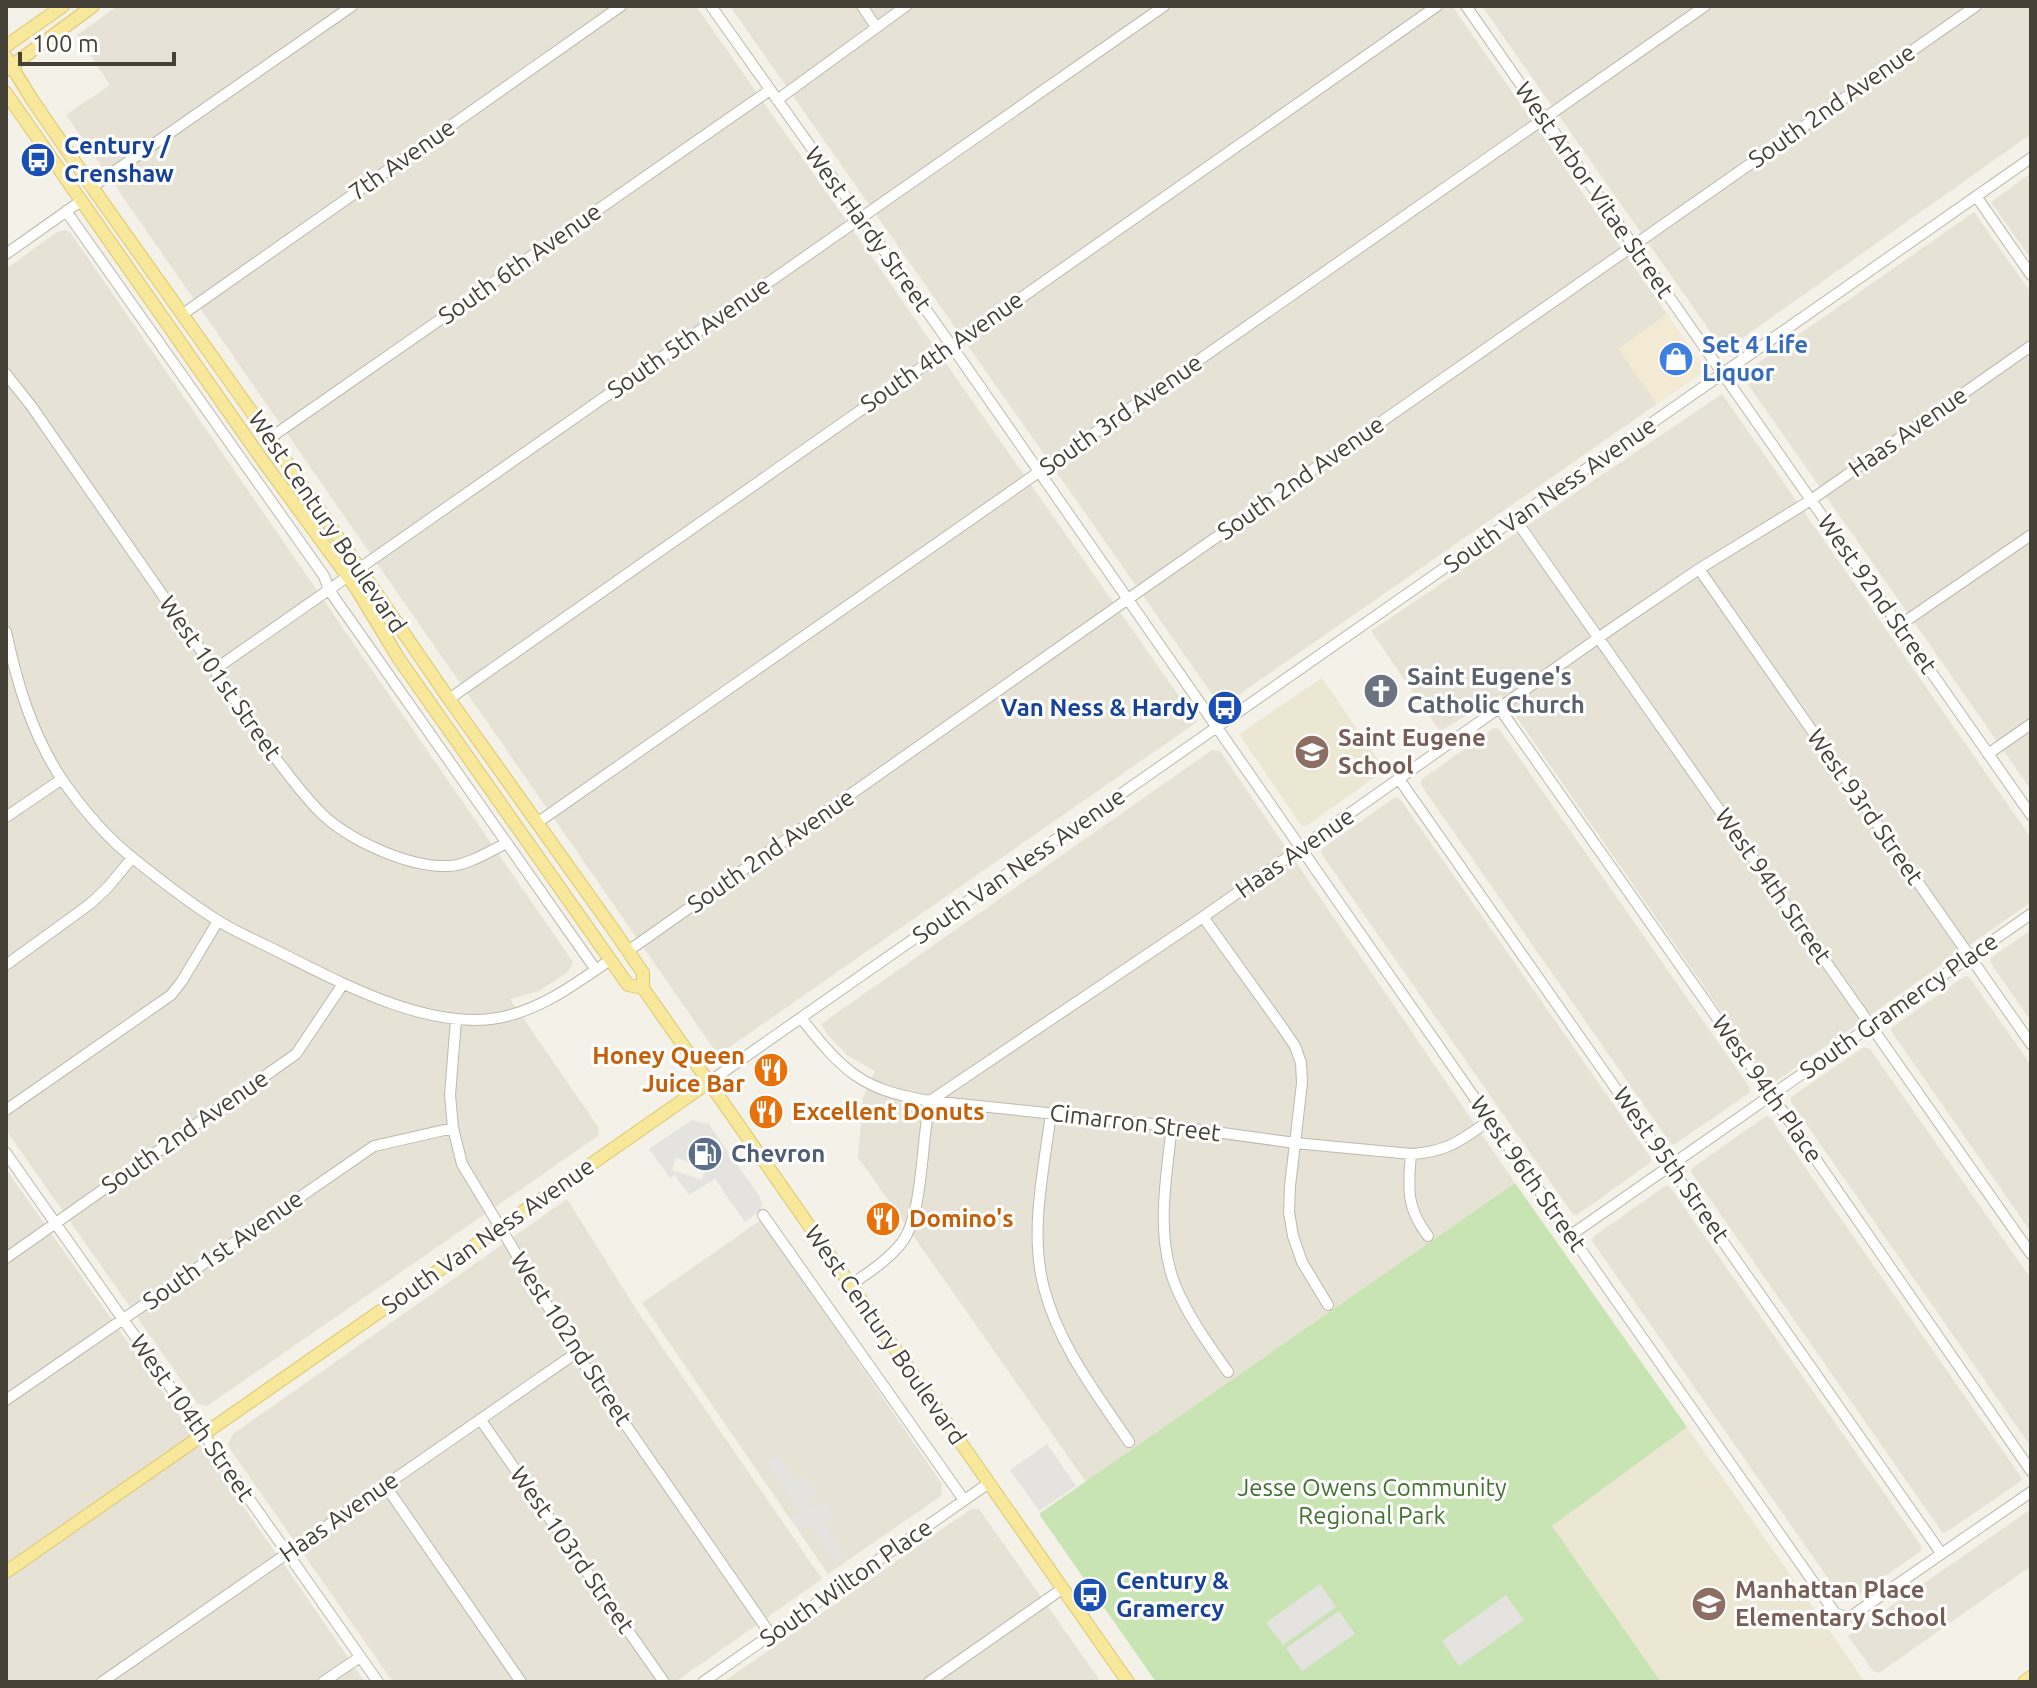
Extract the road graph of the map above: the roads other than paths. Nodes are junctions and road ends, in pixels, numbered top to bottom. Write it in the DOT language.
graph roads {
  1 [pos="63,6"];
  2 [pos="93,6"];
  3 [pos="352,6"];
  4 [pos="621,6"];
  5 [pos="711,6"];
  6 [pos="862,6"];
  7 [pos="906,6"];
  8 [pos="1164,6"];
  9 [pos="1437,6"];
  10 [pos="1466,6"];
  11 [pos="1705,6"];
  12 [pos="1976,6"];
  13 [pos="876,27"];
  14 [pos="6,46"];
  15 [pos="8,64"];
  16 [pos="6,93"];
  17 [pos="773,95"];
  18 [pos="1545,119"];
  19 [pos="2031,158"];
  20 [pos="92,187"];
  21 [pos="1976,196"];
  22 [pos="81,201"];
  23 [pos="66,211"];
  24 [pos="861,219"];
  25 [pos="1633,245"];
  26 [pos="6,254"];
  27 [pos="2031,275"];
  28 [pos="183,314"];
  29 [pos="951,345"];
  30 [pos="2031,346"];
  31 [pos="6,374"];
  32 [pos="1723,374"];
  33 [pos="270,438"];
  34 [pos="1040,472"];
  35 [pos="1811,500"];
  36 [pos="1515,519"];
  37 [pos="2031,535"];
  38 [pos="359,569"];
  39 [pos="1699,569"];
  40 [pos="347,577"];
  41 [pos="329,590"];
  42 [pos="1128,599"];
  43 [pos="1900,625"];
  44 [pos="6,632"];
  45 [pos="1597,638"];
  46 [pos="214,670"];
  47 [pos="449,699"];
  48 [pos="1500,709"];
  49 [pos="2031,724"];
  50 [pos="1218,728"];
  51 [pos="1988,754"];
  52 [pos="62,779"];
  53 [pos="1399,779"];
  54 [pos="2031,815"];
  55 [pos="6,817"];
  56 [pos="537,823"];
  57 [pos="505,844"];
  58 [pos="1302,848"];
  59 [pos="132,858"];
  60 [pos="2031,914"];
  61 [pos="1203,917"];
  62 [pos="218,921"];
  63 [pos="628,951"];
  64 [pos="1970,957"];
  65 [pos="610,960"];
  66 [pos="6,965"];
  67 [pos="596,970"];
  68 [pos="343,984"];
  69 [pos="643,988"];
  70 [pos="801,1018"];
  71 [pos="456,1020"];
  72 [pos="1871,1025"];
  73 [pos="2031,1044"];
  74 [pos="709,1082"];
  75 [pos="1771,1095"];
  76 [pos="930,1101"];
  77 [pos="6,1110"];
  78 [pos="1051,1113"];
  79 [pos="1490,1120"];
  80 [pos="1172,1126"];
  81 [pos="453,1128"];
  82 [pos="1295,1143"];
  83 [pos="6,1153"];
  84 [pos="1411,1154"];
  85 [pos="1671,1165"];
  86 [pos="763,1215"];
  87 [pos="56,1224"];
  88 [pos="500,1228"];
  89 [pos="1571,1235"];
  90 [pos="1428,1236"];
  91 [pos="2031,1254"];
  92 [pos="6,1258"];
  93 [pos="850,1285"];
  94 [pos="1328,1305"];
  95 [pos="122,1320"];
  96 [pos="576,1353"];
  97 [pos="1228,1372"];
  98 [pos="6,1400"];
  99 [pos="480,1419"];
  100 [pos="203,1434"];
  101 [pos="1129,1442"];
  102 [pos="2031,1471"];
  103 [pos="989,1483"];
  104 [pos="385,1485"];
  105 [pos="2031,1492"];
  106 [pos="964,1500"];
  107 [pos="287,1553"];
  108 [pos="1941,1553"];
  109 [pos="6,1572"];
  110 [pos="1062,1589"];
  111 [pos="771,1635"];
  112 [pos="360,1657"];
  113 [pos="2031,1677"];
  114 [pos="102,1682"];
  115 [pos="323,1682"];
  116 [pos="378,1682"];
  117 [pos="521,1682"];
  118 [pos="664,1682"];
  119 [pos="703,1682"];
  120 [pos="929,1682"];
  121 [pos="1128,1682"];
  122 [pos="2024,1682"];
  1 -- 14 [label="main road"];
  2 -- 15 [label="main road"];
  3 -- 20 [label="street"];
  4 -- 28 [label="street, 7th Avenue"];
  5 -- 17 [label="street, West Hardy Street"];
  6 -- 13 [label="street"];
  7 -- 13 [label="street, South 6th Avenue"];
  8 -- 24 [label="street, South 5th Avenue"];
  9 -- 29 [label="street, South 4th Avenue"];
  10 -- 18 [label="street, West Arbor Vitae Street"];
  11 -- 18 [label="street, South 3rd Avenue"];
  12 -- 25 [label="street, South 2nd Avenue"];
  13 -- 17 [label="street, South 6th Avenue"];
  15 -- 20 [label="main road, West Century Boulevard"];
  16 -- 22 [label="main road, West Century Boulevard"];
  17 -- 24 [label="street, West Hardy Street"];
  17 -- 33 [label="street, South 6th Avenue"];
  18 -- 25 [label="street, West Arbor Vitae Street"];
  18 -- 34 [label="street, South 3rd Avenue"];
  19 -- 21 [label="street, South Van Ness Avenue"];
  20 -- 28 [label="main road, West Century Boulevard"];
  21 -- 27 [label="street"];
  21 -- 32 [label="street, South Van Ness Avenue"];
  22 -- 23 [label="street"];
  22 -- 40 [label="main road, West Century Boulevard"];
  23 -- 26 [label="street"];
  23 -- 41 [label="street, West Century Boulevard"];
  24 -- 29 [label="street, West Hardy Street"];
  24 -- 38 [label="street, South 5th Avenue"];
  25 -- 32 [label="street, West Arbor Vitae Street"];
  25 -- 42 [label="street, South 2nd Avenue"];
  28 -- 33 [label="main road, West Century Boulevard"];
  29 -- 34 [label="street, West Hardy Street"];
  29 -- 47 [label="street, South 4th Avenue"];
  30 -- 35 [label="street, Haas Avenue"];
  31 -- 46 [label="street, West 101st Street"];
  32 -- 35 [label="street, West 92nd Street"];
  32 -- 36 [label="street, South Van Ness Avenue"];
  33 -- 38 [label="main road, West Century Boulevard"];
  34 -- 42 [label="street, West Hardy Street"];
  34 -- 56 [label="street, South 3rd Avenue"];
  35 -- 39 [label="street, Haas Avenue"];
  35 -- 43 [label="street, West 92nd Street"];
  36 -- 45 [label="street, West 94th Street"];
  36 -- 50 [label="street, South Van Ness Avenue"];
  37 -- 43 [label="street"];
  38 -- 40 [label="street, South 5th Avenue"];
  38 -- 47 [label="main road, West Century Boulevard"];
  39 -- 45 [label="street, Haas Avenue"];
  39 -- 64 [label="street, West 93rd Street"];
  40 -- 41 [label="street, South 5th Avenue"];
  40 -- 65 [label="main road, West Century Boulevard"];
  41 -- 46 [label="street, South 5th Avenue"];
  41 -- 57 [label="street, West Century Boulevard"];
  42 -- 50 [label="street, West Hardy Street"];
  42 -- 63 [label="street, South 2nd Avenue"];
  43 -- 51 [label="street, West 92nd Street"];
  44 -- 52 [label="street"];
  45 -- 48 [label="street, Haas Avenue"];
  45 -- 72 [label="street, West 94th Street"];
  46 -- 57 [label="street, West 101st Street"];
  47 -- 56 [label="main road, West Century Boulevard"];
  48 -- 53 [label="street, Haas Avenue"];
  48 -- 75 [label="street, West 94th Place"];
  49 -- 51 [label="street"];
  50 -- 58 [label="street, West 96th Street"];
  50 -- 70 [label="street, South Van Ness Avenue"];
  51 -- 54 [label="street, West 92nd Street"];
  52 -- 55 [label="street"];
  52 -- 59 [label="street"];
  53 -- 58 [label="street, Haas Avenue"];
  53 -- 85 [label="street, West 95th Street"];
  56 -- 63 [label="main road, West Century Boulevard"];
  57 -- 67 [label="street, West Century Boulevard"];
  58 -- 61 [label="street, Haas Avenue"];
  58 -- 79 [label="street, West 96th Street"];
  59 -- 62 [label="street"];
  59 -- 66 [label="street"];
  60 -- 64 [label="street, South Gramercy Place"];
  61 -- 76 [label="street, Haas Avenue"];
  61 -- 82 [label="street"];
  62 -- 68 [label="street"];
  62 -- 77 [label="street"];
  63 -- 69 [label="main road, West Century Boulevard"];
  64 -- 72 [label="street, South Gramercy Place"];
  64 -- 73 [label="street, West 93rd Street"];
  65 -- 67 [label="street"];
  65 -- 69 [label="main road, West Century Boulevard"];
  67 -- 71 [label="street"];
  68 -- 71 [label="street"];
  68 -- 87 [label="street, South 2nd Avenue"];
  69 -- 74 [label="main road, West Century Boulevard"];
  70 -- 74 [label="street, South Van Ness Avenue"];
  70 -- 76 [label="street, Cimarron Street"];
  71 -- 81 [label="street, West 102nd Street"];
  72 -- 75 [label="street, South Gramercy Place"];
  72 -- 91 [label="street, West 94th Street"];
  74 -- 88 [label="main road, South Van Ness Avenue"];
  74 -- 93 [label="main road, West Century Boulevard"];
  75 -- 85 [label="street, South Gramercy Place"];
  75 -- 102 [label="street, West 94th Place"];
  76 -- 78 [label="street, Cimarron Street"];
  76 -- 93 [label="street"];
  78 -- 80 [label="street, Cimarron Street"];
  78 -- 101 [label="street"];
  79 -- 84 [label="street, Cimarron Street"];
  79 -- 89 [label="street, West 96th Street"];
  80 -- 82 [label="street, Cimarron Street"];
  80 -- 97 [label="street"];
  81 -- 88 [label="street, West 102nd Street"];
  81 -- 95 [label="street, South 1st Avenue"];
  82 -- 84 [label="street, Cimarron Street"];
  82 -- 94 [label="street"];
  83 -- 87 [label="street, West 104th Street"];
  84 -- 90 [label="street"];
  85 -- 89 [label="street, South Gramercy Place"];
  85 -- 108 [label="street, West 95th Street"];
  86 -- 106 [label="street, West Century Boulevard"];
  87 -- 92 [label="street, South 2nd Avenue"];
  87 -- 95 [label="street, West 104th Street"];
  88 -- 96 [label="street, West 102nd Street"];
  88 -- 100 [label="main road, South Van Ness Avenue"];
  89 -- 108 [label="street, West 96th Street"];
  93 -- 103 [label="main road, West Century Boulevard"];
  95 -- 98 [label="street, South 1st Avenue"];
  95 -- 100 [label="street, West 104th Street"];
  96 -- 99 [label="street, Haas Avenue"];
  96 -- 111 [label="street, West 102nd Street"];
  99 -- 104 [label="street, Haas Avenue"];
  99 -- 118 [label="street, West 103rd Street"];
  100 -- 107 [label="street, West 104th Street"];
  100 -- 109 [label="main road, South Van Ness Avenue"];
  103 -- 106 [label="street, South Wilton Place"];
  103 -- 110 [label="main road, West Century Boulevard"];
  104 -- 107 [label="street, Haas Avenue"];
  104 -- 117 [label="street"];
  105 -- 108 [label="street"];
  106 -- 111 [label="street, South Wilton Place"];
  107 -- 112 [label="street, West 104th Street"];
  107 -- 114 [label="street, Haas Avenue"];
  110 -- 120 [label="street"];
  110 -- 121 [label="main road, West Century Boulevard"];
  111 -- 119 [label="street, South Wilton Place"];
  112 -- 115 [label="street"];
  112 -- 116 [label="street, West 104th Street"];
  113 -- 122 [label="main road"];
}
